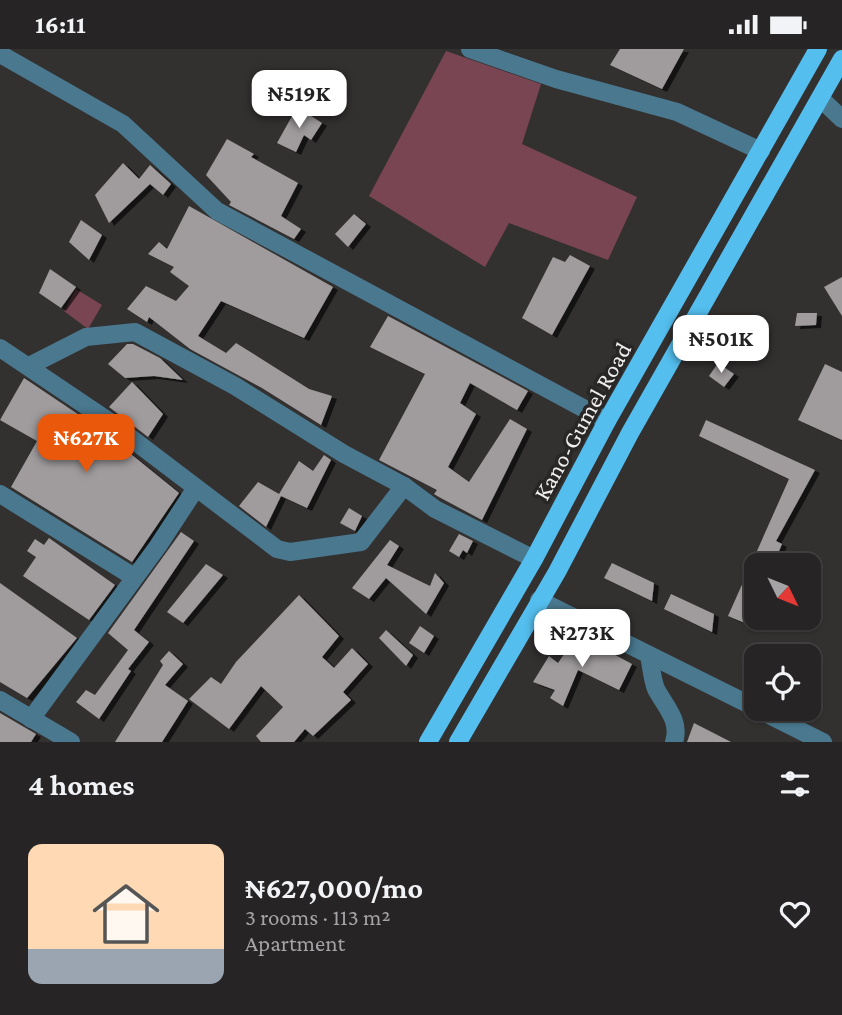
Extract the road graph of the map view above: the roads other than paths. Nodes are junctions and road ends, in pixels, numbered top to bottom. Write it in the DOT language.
graph roads {
  1 [pos="470,49"];
  2 [pos="818,49"];
  3 [pos="0,54"];
  4 [pos="842,59"];
  5 [pos="820,98"];
  6 [pos="842,119"];
  7 [pos="761,151"];
  8 [pos="1,350"];
  9 [pos="29,366"];
  10 [pos="607,421"];
  11 [pos="404,486"];
  12 [pos="196,488"];
  13 [pos="0,494"];
  14 [pos="534,559"];
  15 [pos="134,577"];
  16 [pos="539,600"];
  17 [pos="649,655"];
  18 [pos="0,700"];
  19 [pos="744,703"];
  20 [pos="31,719"];
  21 [pos="780,721"];
  22 [pos="71,742"];
  23 [pos="428,742"];
  24 [pos="458,742"];
  25 [pos="674,742"];
  26 [pos="823,742"];
  1 -- 7 [label="street"];
  2 -- 7 [label="main road, Kano-Gumel Road"];
  3 -- 10 [label="street"];
  4 -- 5 [label="main road, Kano-Gumel Road"];
  5 -- 6 [label="street"];
  5 -- 16 [label="main road, Kano-Gumel Road"];
  7 -- 10 [label="main road, Kano-Gumel Road"];
  8 -- 9 [label="street"];
  9 -- 11 [label="street"];
  9 -- 12 [label="street"];
  10 -- 14 [label="main road, Kano-Gumel Road"];
  11 -- 12 [label="street"];
  11 -- 14 [label="street"];
  12 -- 15 [label="street"];
  13 -- 15 [label="street"];
  14 -- 23 [label="main road, Kano-Gumel Road"];
  15 -- 20 [label="street"];
  16 -- 17 [label="street"];
  16 -- 24 [label="main road, Kano-Gumel Road"];
  17 -- 19 [label="street"];
  17 -- 25 [label="street"];
  18 -- 20 [label="street"];
  20 -- 22 [label="street"];
  21 -- 26 [label="street"];
}
